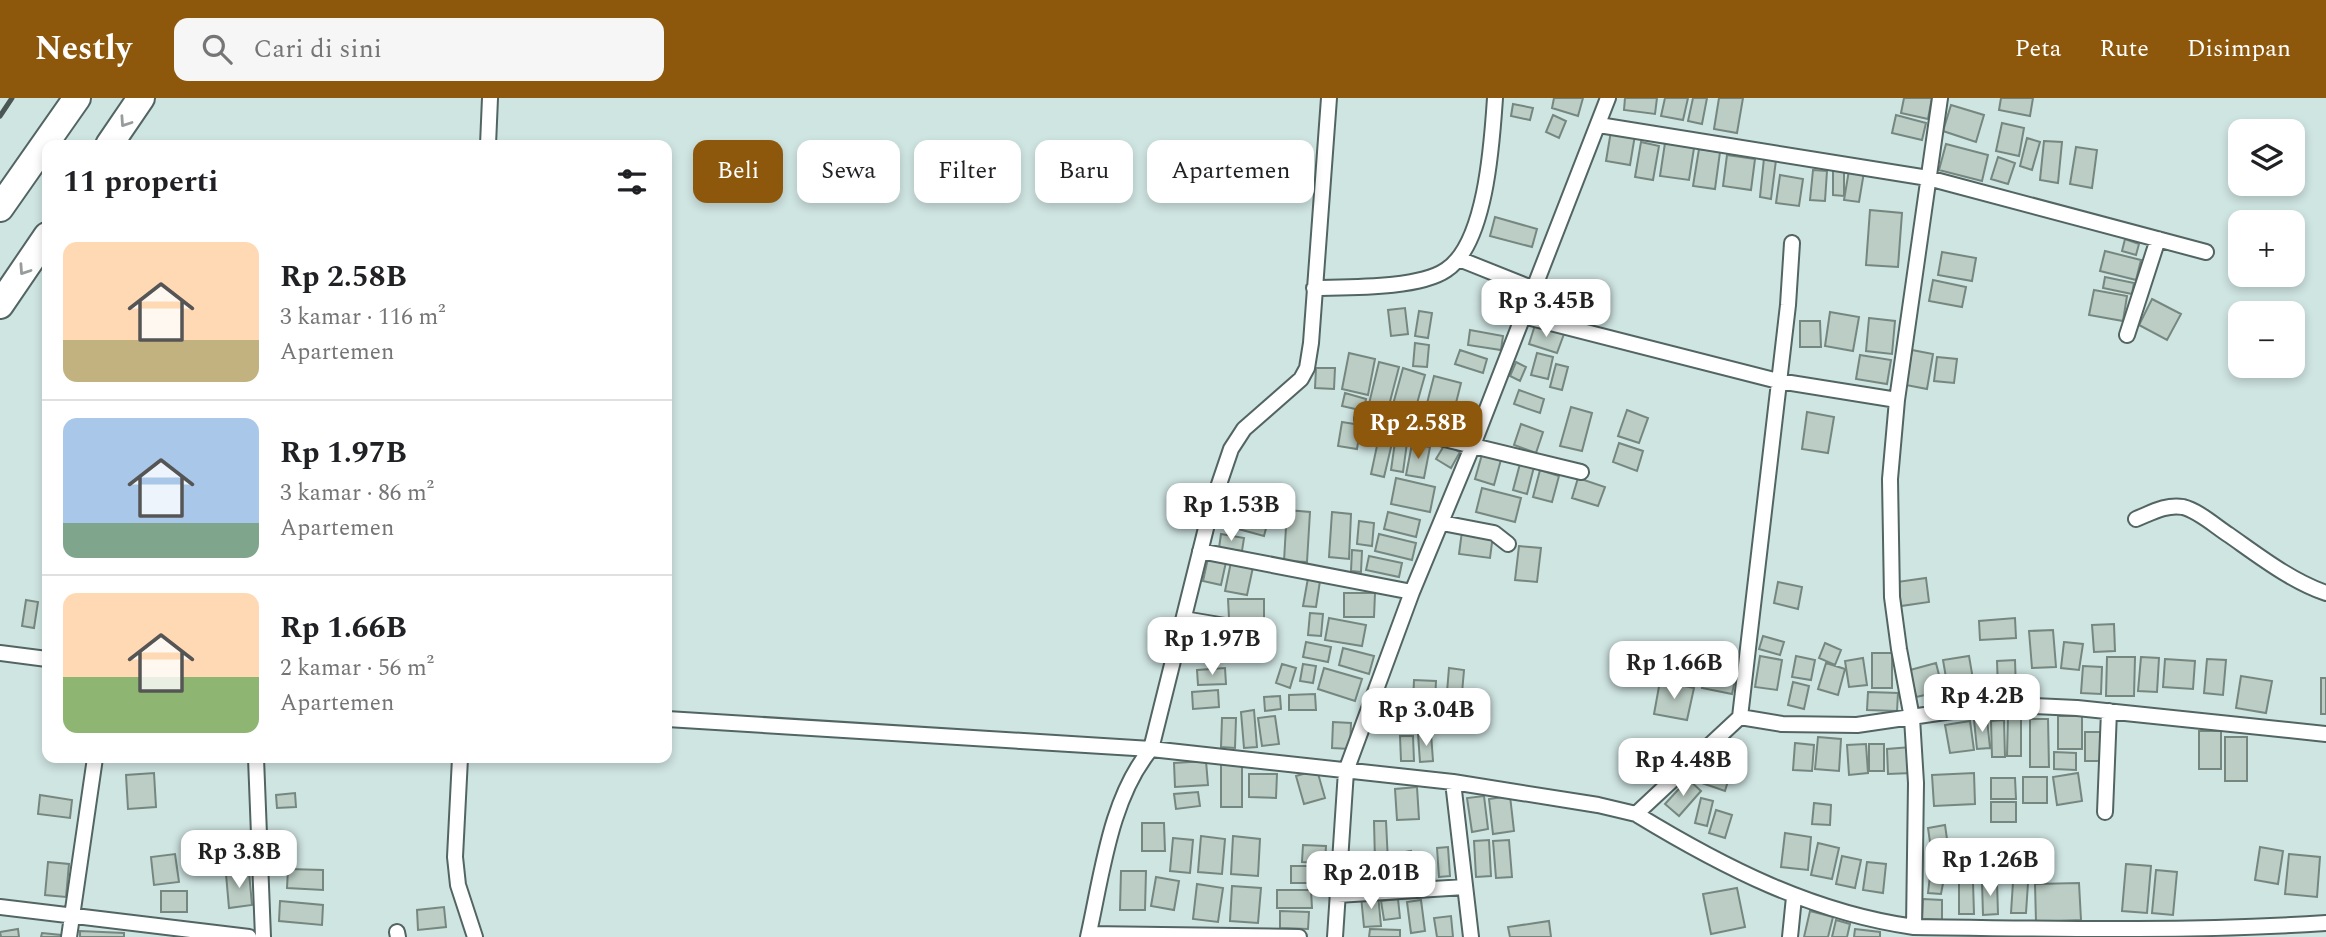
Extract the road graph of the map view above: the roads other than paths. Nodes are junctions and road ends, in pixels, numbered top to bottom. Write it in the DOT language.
graph roads {
  1 [pos="77,98"];
  2 [pos="141,98"];
  3 [pos="490,98"];
  4 [pos="1329,98"];
  5 [pos="1495,98"];
  6 [pos="1608,98"];
  7 [pos="1940,98"];
  8 [pos="1599,125"];
  9 [pos="48,140"];
  10 [pos="112,140"];
  11 [pos="488,140"];
  12 [pos="42,148"];
  13 [pos="1928,178"];
  14 [pos="0,208"];
  15 [pos="2158,239"];
  16 [pos="42,243"];
  17 [pos="1793,243"];
  18 [pos="2206,251"];
  19 [pos="1460,259"];
  20 [pos="1314,288"];
  21 [pos="1534,289"];
  22 [pos="0,305"];
  23 [pos="1523,316"];
  24 [pos="2127,335"];
  25 [pos="1778,382"];
  26 [pos="1897,400"];
  27 [pos="1362,419"];
  28 [pos="1473,445"];
  29 [pos="1581,472"];
  30 [pos="2136,519"];
  31 [pos="1442,523"];
  32 [pos="1508,544"];
  33 [pos="1200,551"];
  34 [pos="1412,592"];
  35 [pos="2326,593"];
  36 [pos="1184,619"];
  37 [pos="1255,631"];
  38 [pos="0,653"];
  39 [pos="42,658"];
  40 [pos="2109,711"];
  41 [pos="1740,717"];
  42 [pos="1912,718"];
  43 [pos="672,719"];
  44 [pos="2326,734"];
  45 [pos="1151,748"];
  46 [pos="94,763"];
  47 [pos="256,763"];
  48 [pos="460,763"];
  49 [pos="1346,771"];
  50 [pos="1453,782"];
  51 [pos="2105,812"];
  52 [pos="1636,814"];
  53 [pos="1465,887"];
  54 [pos="1337,895"];
  55 [pos="1794,897"];
  56 [pos="0,907"];
  57 [pos="72,915"];
  58 [pos="2326,923"];
  59 [pos="1914,927"];
  60 [pos="1898,931"];
  61 [pos="2027,933"];
  62 [pos="1088,936"];
  63 [pos="69,937"];
  64 [pos="249,937"];
  65 [pos="263,937"];
  66 [pos="475,937"];
  67 [pos="1299,937"];
  68 [pos="1335,937"];
  69 [pos="1471,937"];
  70 [pos="1790,937"];
  1 -- 9 [label="highway"];
  2 -- 10 [label="highway, one-way"];
  3 -- 11 [label="street"];
  4 -- 20 [label="street"];
  5 -- 19 [label="street"];
  6 -- 8 [label="street"];
  7 -- 13 [label="street"];
  8 -- 13 [label="street"];
  8 -- 21 [label="street"];
  12 -- 14 [label="highway"];
  13 -- 15 [label="street"];
  13 -- 26 [label="street"];
  15 -- 18 [label="street"];
  15 -- 24 [label="street"];
  16 -- 22 [label="highway, one-way"];
  17 -- 25 [label="street"];
  19 -- 20 [label="street"];
  19 -- 21 [label="street"];
  20 -- 33 [label="street"];
  21 -- 23 [label="street"];
  23 -- 25 [label="street"];
  23 -- 28 [label="street"];
  25 -- 26 [label="street"];
  25 -- 41 [label="street"];
  26 -- 42 [label="street"];
  27 -- 28 [label="street"];
  28 -- 29 [label="street"];
  28 -- 31 [label="street"];
  30 -- 35 [label="street"];
  31 -- 32 [label="street"];
  31 -- 34 [label="street"];
  33 -- 34 [label="street"];
  33 -- 36 [label="street"];
  34 -- 49 [label="street"];
  36 -- 37 [label="street"];
  36 -- 45 [label="street"];
  38 -- 39 [label="street"];
  40 -- 42 [label="street"];
  40 -- 44 [label="street"];
  40 -- 51 [label="street"];
  41 -- 42 [label="street"];
  41 -- 52 [label="street"];
  42 -- 59 [label="street"];
  43 -- 45 [label="street"];
  45 -- 49 [label="street"];
  45 -- 62 [label="street"];
  46 -- 57 [label="street"];
  47 -- 65 [label="street"];
  48 -- 66 [label="street"];
  49 -- 50 [label="street"];
  49 -- 54 [label="street"];
  50 -- 52 [label="street"];
  50 -- 53 [label="street"];
  52 -- 55 [label="street"];
  53 -- 54 [label="street"];
  53 -- 69 [label="street"];
  54 -- 68 [label="street"];
  55 -- 60 [label="street"];
  55 -- 70 [label="street"];
  56 -- 57 [label="street"];
  57 -- 63 [label="street"];
  57 -- 64 [label="street"];
  58 -- 61 [label="street"];
  59 -- 60 [label="street"];
  59 -- 61 [label="street"];
  62 -- 67 [label="street"];
}
